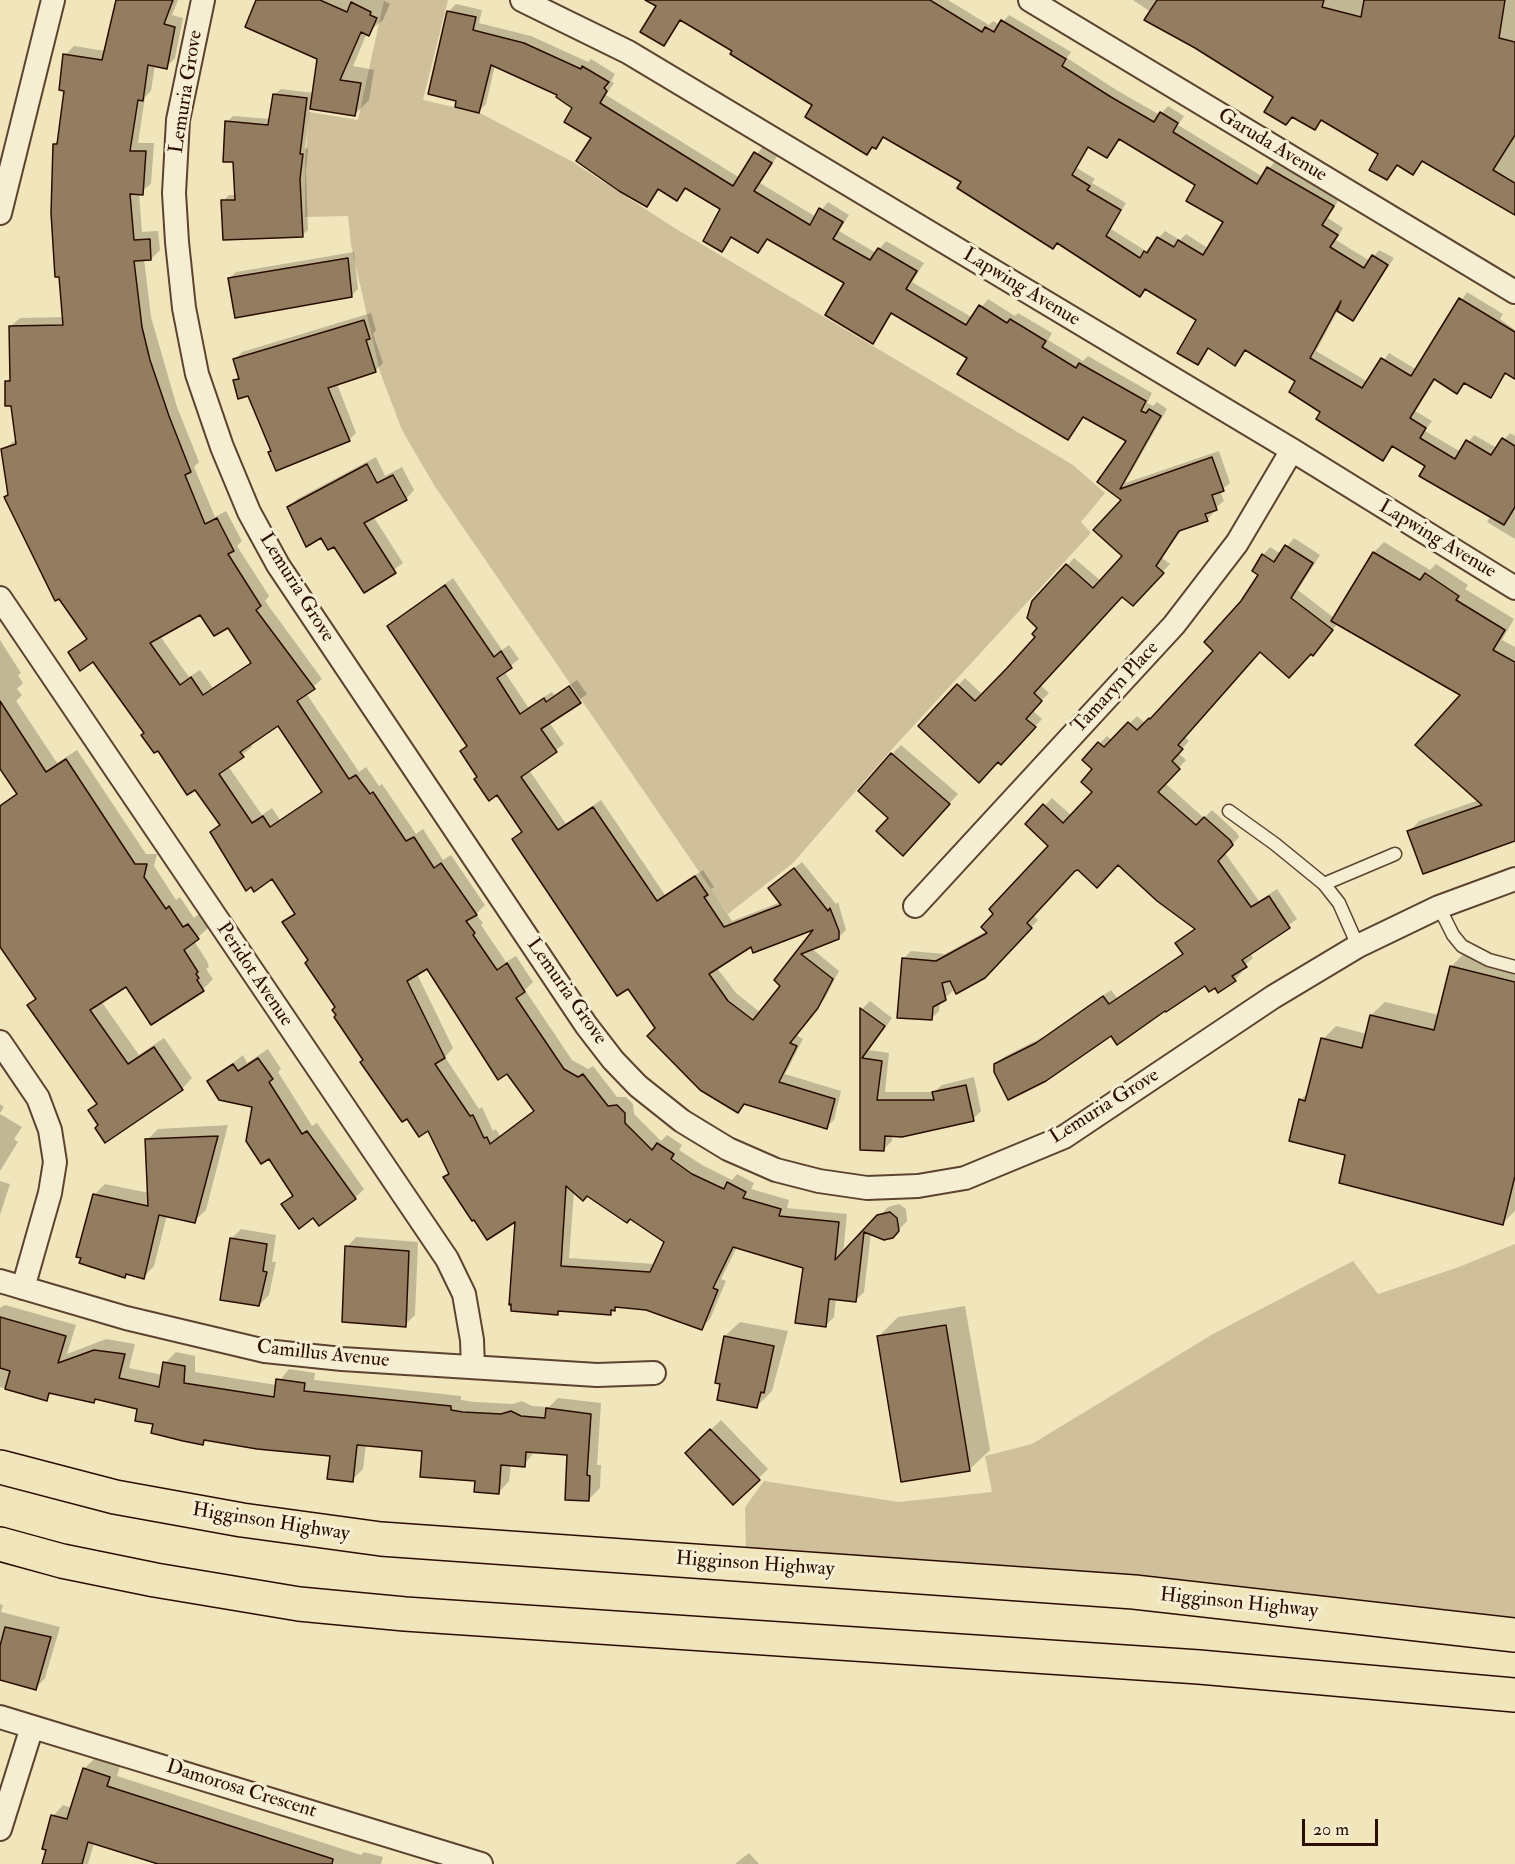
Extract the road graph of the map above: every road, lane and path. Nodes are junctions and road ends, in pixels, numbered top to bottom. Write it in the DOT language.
graph roads {
  1 [pos="52,0"];
  2 [pos="203,0"];
  3 [pos="522,0"];
  4 [pos="1030,0"];
  5 [pos="0,213"];
  6 [pos="1515,292"];
  7 [pos="1292,450"];
  8 [pos="1515,588"];
  9 [pos="0,598"];
  10 [pos="1228,811"];
  11 [pos="1395,854"];
  12 [pos="1515,879"];
  13 [pos="1324,884"];
  14 [pos="915,906"];
  15 [pos="1439,907"];
  16 [pos="1358,946"];
  17 [pos="1515,967"];
  18 [pos="0,1042"];
  19 [pos="0,1281"];
  20 [pos="23,1288"];
  21 [pos="473,1367"];
  22 [pos="654,1373"];
  23 [pos="0,1467"];
  24 [pos="0,1544"];
  25 [pos="1134,1592"];
  26 [pos="1515,1621"];
  27 [pos="1515,1635"];
  28 [pos="1199,1667"];
  29 [pos="1515,1695"];
  30 [pos="1515,1716"];
  31 [pos="0,1717"];
  32 [pos="32,1727"];
  33 [pos="0,1829"];
  34 [pos="481,1864"];
  1 -- 5 [label="street"];
  2 -- 16 [label="street, Lemuria Grove"];
  3 -- 7 [label="street, Lapwing Avenue"];
  4 -- 6 [label="street, Garuda Avenue"];
  7 -- 8 [label="street, Lapwing Avenue"];
  7 -- 14 [label="street, Tamaryn Place"];
  9 -- 21 [label="street, Peridot Avenue"];
  10 -- 13 [label="lane"];
  11 -- 13 [label="lane"];
  12 -- 15 [label="street, Lemuria Grove"];
  13 -- 16 [label="lane"];
  15 -- 16 [label="street, Lemuria Grove"];
  15 -- 17 [label="lane"];
  18 -- 20 [label="street"];
  19 -- 20 [label="street, Camillus Avenue"];
  20 -- 21 [label="street, Camillus Avenue"];
  21 -- 22 [label="street, Camillus Avenue"];
  23 -- 25 [label="highway, Higginson Highway"];
  24 -- 28 [label="highway"];
  25 -- 26 [label="highway"];
  25 -- 27 [label="highway, Higginson Highway"];
  28 -- 29 [label="highway"];
  28 -- 30 [label="highway"];
  31 -- 32 [label="street, Damorosa Crescent"];
  32 -- 33 [label="street"];
  32 -- 34 [label="street, Damorosa Crescent"];
}
